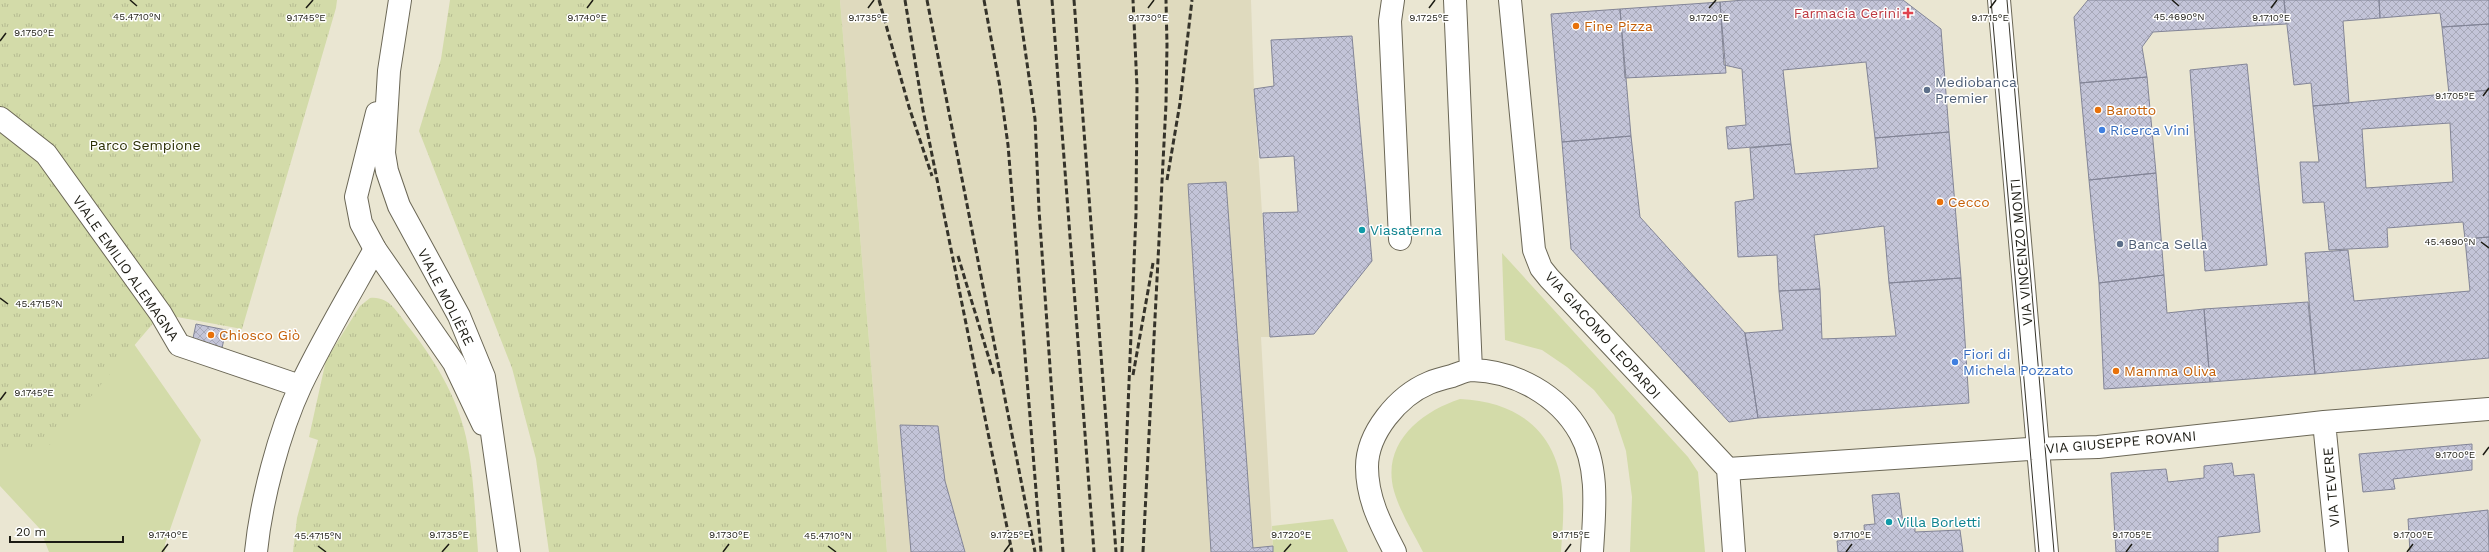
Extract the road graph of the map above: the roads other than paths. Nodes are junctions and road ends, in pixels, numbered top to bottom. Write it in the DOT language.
graph roads {
  1 [pos="400,0"];
  2 [pos="1393,0"];
  3 [pos="1455,0"];
  4 [pos="1510,0"];
  5 [pos="1999,0"];
  6 [pos="389,71"];
  7 [pos="0,118"];
  8 [pos="1400,239"];
  9 [pos="375,249"];
  10 [pos="1471,370"];
  11 [pos="300,386"];
  12 [pos="2489,409"];
  13 [pos="2324,422"];
  14 [pos="2038,449"];
  15 [pos="498,463"];
  16 [pos="1728,469"];
  17 [pos="256,552"];
  18 [pos="509,552"];
  19 [pos="1395,552"];
  20 [pos="1592,552"];
  21 [pos="1734,552"];
  22 [pos="2046,552"];
  23 [pos="2337,552"];
  1 -- 6 [label="street"];
  2 -- 8 [label="street"];
  3 -- 10 [label="street"];
  4 -- 16 [label="street, VIA GIACOMO LEOPARDI"];
  5 -- 14 [label="street, VIA VINCENZO MONTI"];
  6 -- 9 [label="street"];
  6 -- 15 [label="street, VIALE MOLIÈRE"];
  7 -- 11 [label="street, VIALE EMILIO ALEMAGNA"];
  9 -- 11 [label="street"];
  9 -- 15 [label="street, VIALE MOLIÈRE"];
  10 -- 19 [label="street"];
  10 -- 20 [label="street"];
  11 -- 17 [label="street"];
  12 -- 13 [label="street, VIA GIUSEPPE ROVANI"];
  13 -- 14 [label="street, VIA GIUSEPPE ROVANI"];
  13 -- 23 [label="street, VIA TEVERE"];
  14 -- 16 [label="street, VIA GIUSEPPE ROVANI"];
  14 -- 22 [label="street, VIA VINCENZO MONTI"];
  15 -- 18 [label="street, VIALE MOLIÈRE"];
  16 -- 21 [label="street"];
}
